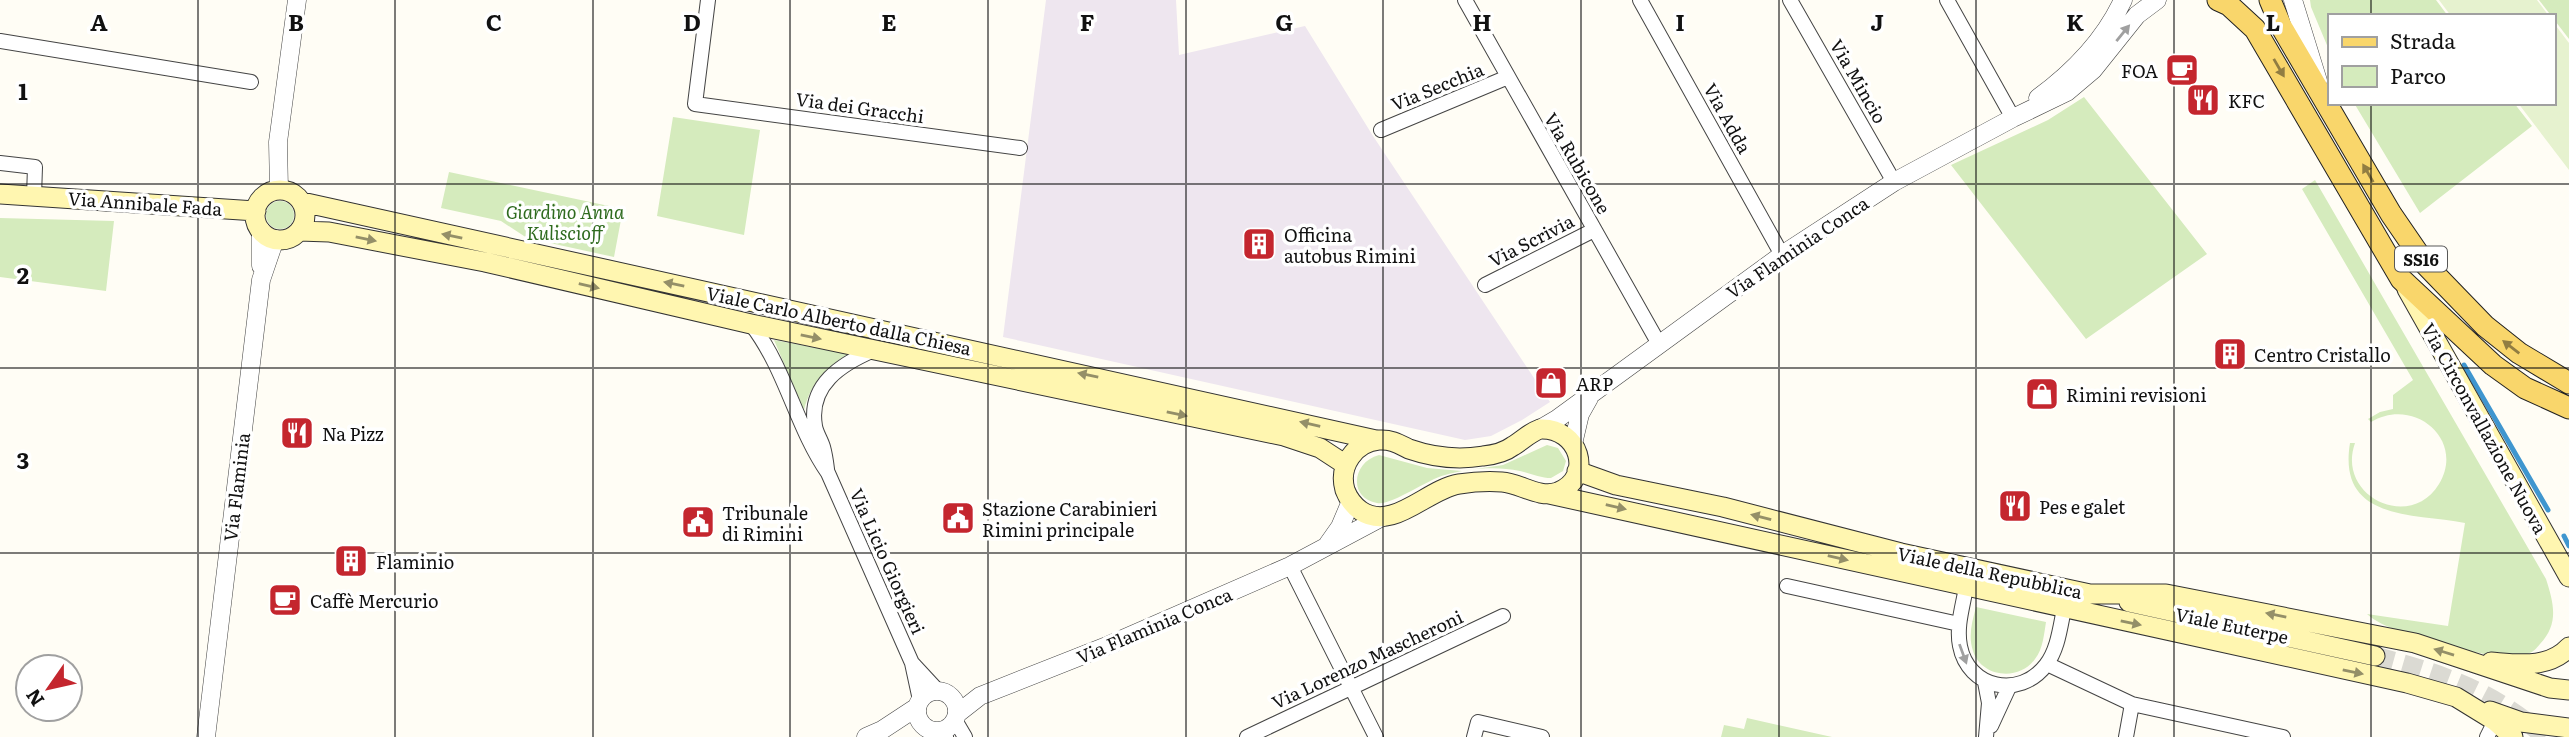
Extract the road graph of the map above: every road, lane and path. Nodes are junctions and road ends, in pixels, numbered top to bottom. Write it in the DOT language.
graph roads {
  1 [pos="297,0"];
  2 [pos="708,0"];
  3 [pos="1465,0"];
  4 [pos="1640,0"];
  5 [pos="1790,0"];
  6 [pos="1947,0"];
  7 [pos="2123,0"];
  8 [pos="2157,0"];
  9 [pos="2218,0"];
  10 [pos="2270,0"];
  11 [pos="2292,0"];
  12 [pos="0,41"];
  13 [pos="1508,77"];
  14 [pos="251,82"];
  15 [pos="2321,91"];
  16 [pos="2328,103"];
  17 [pos="2329,105"];
  18 [pos="2013,118"];
  19 [pos="1381,130"];
  20 [pos="1020,148"];
  21 [pos="0,163"];
  22 [pos="1894,181"];
  23 [pos="279,190"];
  24 [pos="0,194"];
  25 [pos="34,196"];
  26 [pos="302,202"];
  27 [pos="256,211"];
  28 [pos="1594,230"];
  29 [pos="299,231"];
  30 [pos="268,235"];
  31 [pos="1782,255"];
  32 [pos="2402,279"];
  33 [pos="1485,285"];
  34 [pos="751,324"];
  35 [pos="1659,344"];
  36 [pos="874,350"];
  37 [pos="2569,383"];
  38 [pos="1592,393"];
  39 [pos="2569,408"];
  40 [pos="1209,411"];
  41 [pos="1540,429"];
  42 [pos="1376,440"];
  43 [pos="1573,444"];
  44 [pos="1346,465"];
  45 [pos="1577,471"];
  46 [pos="828,473"];
  47 [pos="1549,494"];
  48 [pos="1351,501"];
  49 [pos="1382,517"];
  50 [pos="1326,547"];
  51 [pos="1290,566"];
  52 [pos="2569,577"];
  53 [pos="1787,586"];
  54 [pos="1966,587"];
  55 [pos="2090,594"];
  56 [pos="2064,609"];
  57 [pos="1503,616"];
  58 [pos="1959,624"];
  59 [pos="2569,647"];
  60 [pos="2375,656"];
  61 [pos="2472,661"];
  62 [pos="912,663"];
  63 [pos="2047,664"];
  64 [pos="1985,682"];
  65 [pos="2009,687"];
  66 [pos="1351,688"];
  67 [pos="2569,690"];
  68 [pos="944,694"];
  69 [pos="980,696"];
  70 [pos="2456,697"];
  71 [pos="919,704"];
  72 [pos="2132,704"];
  73 [pos="956,717"];
  74 [pos="2569,728"];
  75 [pos="2491,729"];
  76 [pos="936,731"];
  77 [pos="874,734"];
  78 [pos="206,737"];
  79 [pos="965,737"];
  80 [pos="1247,737"];
  81 [pos="1376,737"];
  82 [pos="1475,737"];
  83 [pos="1542,737"];
  84 [pos="1986,737"];
  85 [pos="2126,737"];
  86 [pos="2283,737"];
  87 [pos="2514,737"];
  1 -- 23 [label="street"];
  2 -- 20 [label="street, Via dei Gracchi"];
  3 -- 13 [label="street, Via Rubicone"];
  4 -- 31 [label="street, Via Adda"];
  5 -- 22 [label="street, Via Mincio"];
  6 -- 18 [label="street"];
  7 -- 18 [label="street, Via Flaminia Conca"];
  18 -- 8 [label="street, Via Flaminia Conca, one-way"];
  9 -- 32 [label="main road, Via Circonvallazione Nuova / SS16, one-way"];
  10 -- 15 [label="main road, SS16"];
  11 -- 15 [label="street"];
  12 -- 14 [label="street"];
  13 -- 19 [label="street, Via Secchia"];
  13 -- 28 [label="street, Via Rubicone"];
  16 -- 15 [label="main road, SS16, one-way"];
  37 -- 17 [label="main road, SS16, one-way"];
  18 -- 22 [label="street, Via Flaminia Conca"];
  21 -- 25 [label="street"];
  22 -- 31 [label="street, Via Flaminia Conca"];
  23 -- 26 [label="main road"];
  23 -- 27 [label="main road"];
  24 -- 25 [label="main road, Via Annibale Fada"];
  25 -- 27 [label="main road, Via Annibale Fada"];
  26 -- 29 [label="main road"];
  40 -- 26 [label="main road, Viale Carlo Alberto dalla Chiesa, one-way"];
  27 -- 30 [label="main road"];
  28 -- 33 [label="street, Via Scrivia"];
  28 -- 35 [label="street, Via Rubicone"];
  29 -- 30 [label="main road"];
  29 -- 34 [label="main road, Viale Carlo Alberto dalla Chiesa, one-way"];
  30 -- 78 [label="street, Via Flaminia"];
  31 -- 35 [label="street, Via Flaminia Conca"];
  32 -- 39 [label="main road, Via Circonvallazione Nuova / SS16"];
  32 -- 52 [label="main road, Via Circonvallazione Nuova"];
  34 -- 36 [label="main road, Viale Carlo Alberto dalla Chiesa, one-way"];
  34 -- 46 [label="street, Via Licio Giorgieri"];
  35 -- 38 [label="street, Via Flaminia Conca"];
  36 -- 40 [label="main road, Viale Carlo Alberto dalla Chiesa, one-way"];
  36 -- 46 [label="street, Via Licio Giorgieri"];
  38 -- 41 [label="street, Via Flaminia Conca"];
  38 -- 43 [label="street, Via Flaminia Conca"];
  42 -- 40 [label="main road, Viale Carlo Alberto dalla Chiesa, one-way"];
  40 -- 44 [label="main road, Viale Carlo Alberto dalla Chiesa"];
  41 -- 42 [label="main road, Viale Carlo Alberto dalla Chiesa"];
  41 -- 43 [label="main road"];
  42 -- 44 [label="main road"];
  43 -- 45 [label="main road"];
  44 -- 48 [label="main road"];
  45 -- 47 [label="main road"];
  55 -- 45 [label="main road, Viale della Repubblica, one-way"];
  46 -- 62 [label="street, Via Licio Giorgieri"];
  47 -- 49 [label="main road, Viale della Repubblica"];
  47 -- 54 [label="main road, Viale della Repubblica, one-way"];
  48 -- 49 [label="main road"];
  48 -- 50 [label="street"];
  49 -- 50 [label="street, Via Flaminia Conca"];
  50 -- 51 [label="street, Via Flaminia Conca"];
  51 -- 66 [label="street"];
  51 -- 69 [label="street, Via Flaminia Conca"];
  53 -- 58 [label="street"];
  54 -- 56 [label="main road, Viale della Repubblica"];
  54 -- 58 [label="street"];
  55 -- 60 [label="main road, Viale Euterpe"];
  61 -- 55 [label="main road, Viale della Repubblica, one-way"];
  56 -- 63 [label="street"];
  56 -- 70 [label="main road, Viale della Repubblica, one-way"];
  57 -- 66 [label="street, Via Lorenzo Mascheroni"];
  58 -- 64 [label="street, one-way"];
  59 -- 61 [label="main road"];
  61 -- 67 [label="main road, Viale della Repubblica"];
  62 -- 68 [label="street, Via Licio Giorgieri"];
  62 -- 71 [label="street, Via Licio Giorgieri"];
  63 -- 65 [label="street"];
  63 -- 72 [label="street"];
  64 -- 65 [label="street"];
  64 -- 84 [label="street"];
  65 -- 84 [label="street"];
  66 -- 80 [label="street, Via Lorenzo Mascheroni"];
  66 -- 81 [label="street"];
  68 -- 69 [label="street, Via Flaminia Conca"];
  68 -- 71 [label="street"];
  68 -- 73 [label="street"];
  69 -- 73 [label="street, Via Flaminia Conca"];
  70 -- 74 [label="main road"];
  70 -- 75 [label="main road"];
  71 -- 76 [label="street"];
  71 -- 77 [label="street"];
  72 -- 85 [label="street"];
  72 -- 86 [label="street"];
  73 -- 76 [label="street"];
  73 -- 79 [label="street"];
  75 -- 87 [label="main road"];
  76 -- 77 [label="street"];
  82 -- 83 [label="street"];
}
